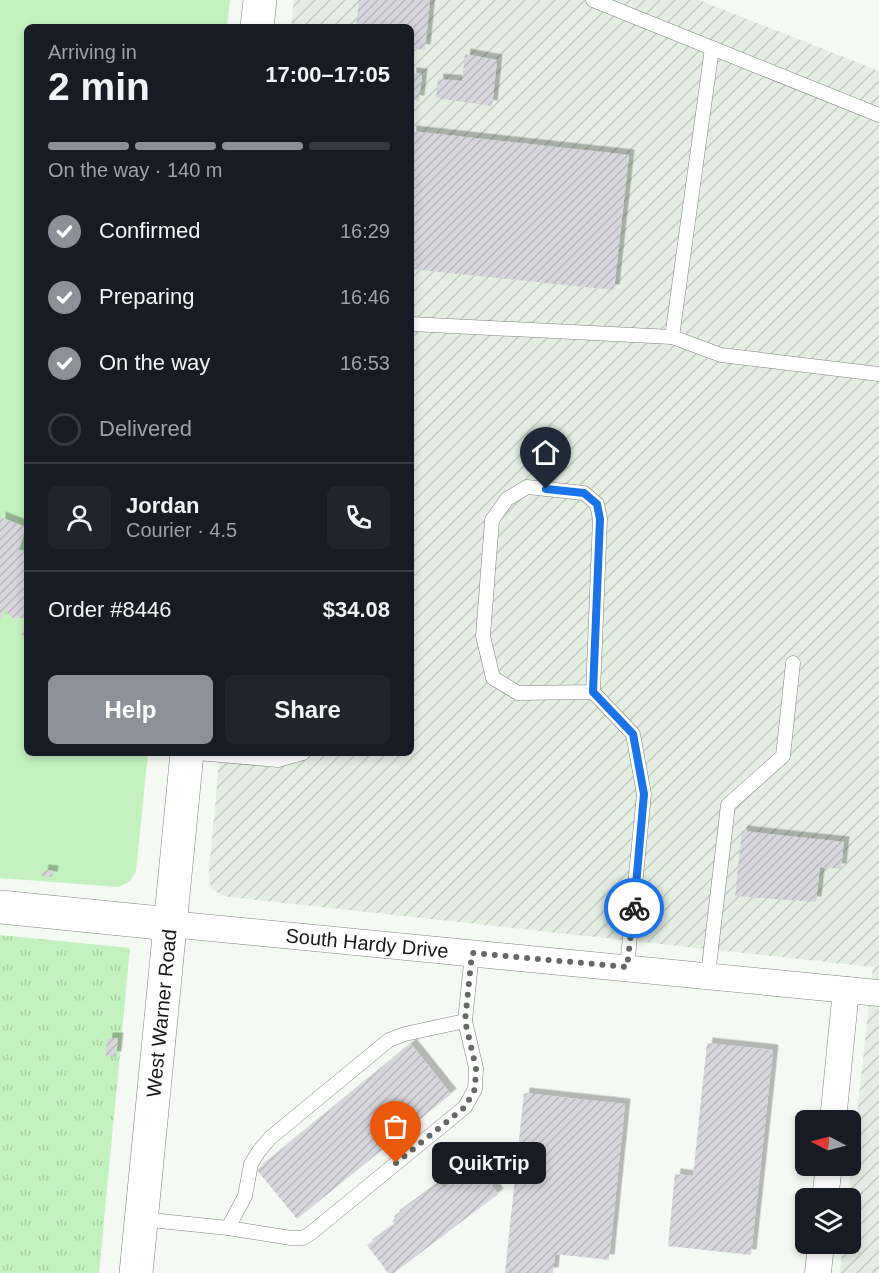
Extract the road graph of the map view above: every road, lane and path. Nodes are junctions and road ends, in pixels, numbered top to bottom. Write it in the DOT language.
graph roads {
  1 [pos="260,0"];
  2 [pos="593,0"];
  3 [pos="257,24"];
  4 [pos="712,48"];
  5 [pos="879,115"];
  6 [pos="414,324"];
  7 [pos="672,337"];
  8 [pos="879,374"];
  9 [pos="793,663"];
  10 [pos="593,692"];
  11 [pos="187,756"];
  12 [pos="232,756"];
  13 [pos="292,756"];
  14 [pos="0,907"];
  15 [pos="170,924"];
  16 [pos="472,953"];
  17 [pos="627,967"];
  18 [pos="708,975"];
  19 [pos="846,990"];
  20 [pos="879,993"];
  21 [pos="465,1021"];
  22 [pos="834,1110"];
  23 [pos="141,1219"];
  24 [pos="228,1228"];
  25 [pos="820,1254"];
  26 [pos="136,1273"];
  27 [pos="818,1273"];
  1 -- 3 [label="main road"];
  2 -- 4 [label="lane"];
  4 -- 5 [label="lane"];
  4 -- 7 [label="lane"];
  6 -- 7 [label="lane"];
  7 -- 8 [label="lane"];
  9 -- 18 [label="lane"];
  10 -- 10 [label="lane"];
  10 -- 17 [label="lane"];
  11 -- 15 [label="main road, West Warner Road"];
  12 -- 13 [label="lane"];
  14 -- 15 [label="main road, South Hardy Drive"];
  15 -- 16 [label="street, South Hardy Drive"];
  15 -- 23 [label="main road, West Warner Road"];
  16 -- 17 [label="street, South Hardy Drive"];
  16 -- 21 [label="lane"];
  17 -- 18 [label="street, South Hardy Drive"];
  18 -- 19 [label="street, South Hardy Drive"];
  19 -- 20 [label="street, South Hardy Drive"];
  19 -- 22 [label="street"];
  21 -- 24 [label="lane"];
  21 -- 24 [label="lane"];
  23 -- 24 [label="lane"];
  23 -- 26 [label="main road, West Warner Road"];
  25 -- 27 [label="street"];
}
